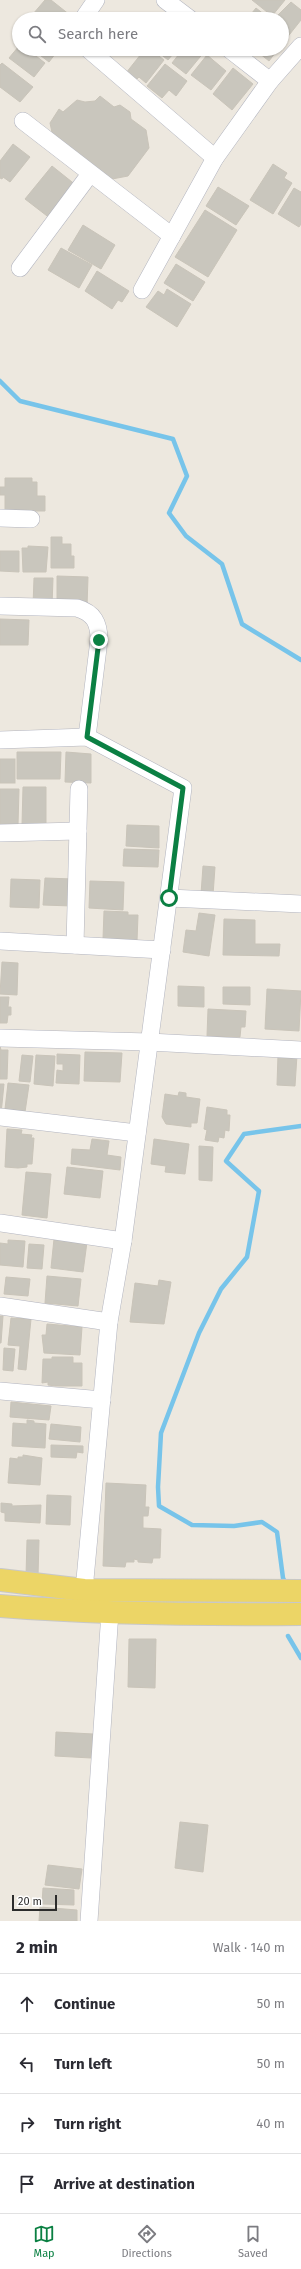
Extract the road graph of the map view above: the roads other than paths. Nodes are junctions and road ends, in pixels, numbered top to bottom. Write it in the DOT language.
graph roads {
  1 [pos="96,0"];
  2 [pos="165,0"];
  3 [pos="88,12"];
  4 [pos="181,12"];
  5 [pos="301,46"];
  6 [pos="96,56"];
  7 [pos="237,56"];
  8 [pos="270,81"];
  9 [pos="23,121"];
  10 [pos="215,158"];
  11 [pos="90,174"];
  12 [pos="172,236"];
  13 [pos="20,268"];
  14 [pos="142,290"];
  15 [pos="0,518"];
  16 [pos="32,518"];
  17 [pos="0,606"];
  18 [pos="87,737"];
  19 [pos="0,740"];
  20 [pos="79,789"];
  21 [pos="78,831"];
  22 [pos="0,833"];
  23 [pos="169,898"];
  24 [pos="301,904"];
  25 [pos="0,941"];
  26 [pos="75,945"];
  27 [pos="162,950"];
  28 [pos="0,1038"];
  29 [pos="149,1042"];
  30 [pos="301,1050"];
  31 [pos="0,1117"];
  32 [pos="137,1133"];
  33 [pos="0,1223"];
  34 [pos="123,1241"];
  35 [pos="0,1306"];
  36 [pos="109,1322"];
  37 [pos="0,1391"];
  38 [pos="102,1400"];
  39 [pos="0,1580"];
  40 [pos="84,1590"];
  41 [pos="277,1591"];
  42 [pos="301,1591"];
  43 [pos="0,1606"];
  44 [pos="110,1612"];
  45 [pos="279,1614"];
  46 [pos="301,1614"];
  47 [pos="89,1921"];
  1 -- 3 [label="street"];
  2 -- 4 [label="street"];
  5 -- 8 [label="street"];
  6 -- 10 [label="street"];
  7 -- 8 [label="street"];
  8 -- 10 [label="street"];
  9 -- 11 [label="street"];
  10 -- 12 [label="street"];
  11 -- 12 [label="street"];
  11 -- 13 [label="street"];
  12 -- 14 [label="street"];
  15 -- 16 [label="street"];
  17 -- 18 [label="street"];
  18 -- 19 [label="street"];
  18 -- 23 [label="street"];
  20 -- 21 [label="street"];
  21 -- 22 [label="street"];
  21 -- 26 [label="street"];
  23 -- 24 [label="street"];
  23 -- 27 [label="street"];
  25 -- 26 [label="street"];
  26 -- 27 [label="street"];
  27 -- 29 [label="street"];
  28 -- 29 [label="street"];
  29 -- 30 [label="street"];
  29 -- 32 [label="street"];
  31 -- 32 [label="street"];
  32 -- 34 [label="street"];
  33 -- 34 [label="street"];
  34 -- 36 [label="street"];
  35 -- 36 [label="street"];
  36 -- 38 [label="street"];
  37 -- 38 [label="street"];
  38 -- 40 [label="street"];
  39 -- 40 [label="main road"];
  40 -- 41 [label="main road"];
  41 -- 42 [label="main road"];
  41 -- 45 [label="main road"];
  43 -- 44 [label="main road"];
  44 -- 45 [label="main road"];
  44 -- 47 [label="street"];
  45 -- 46 [label="main road"];
}
